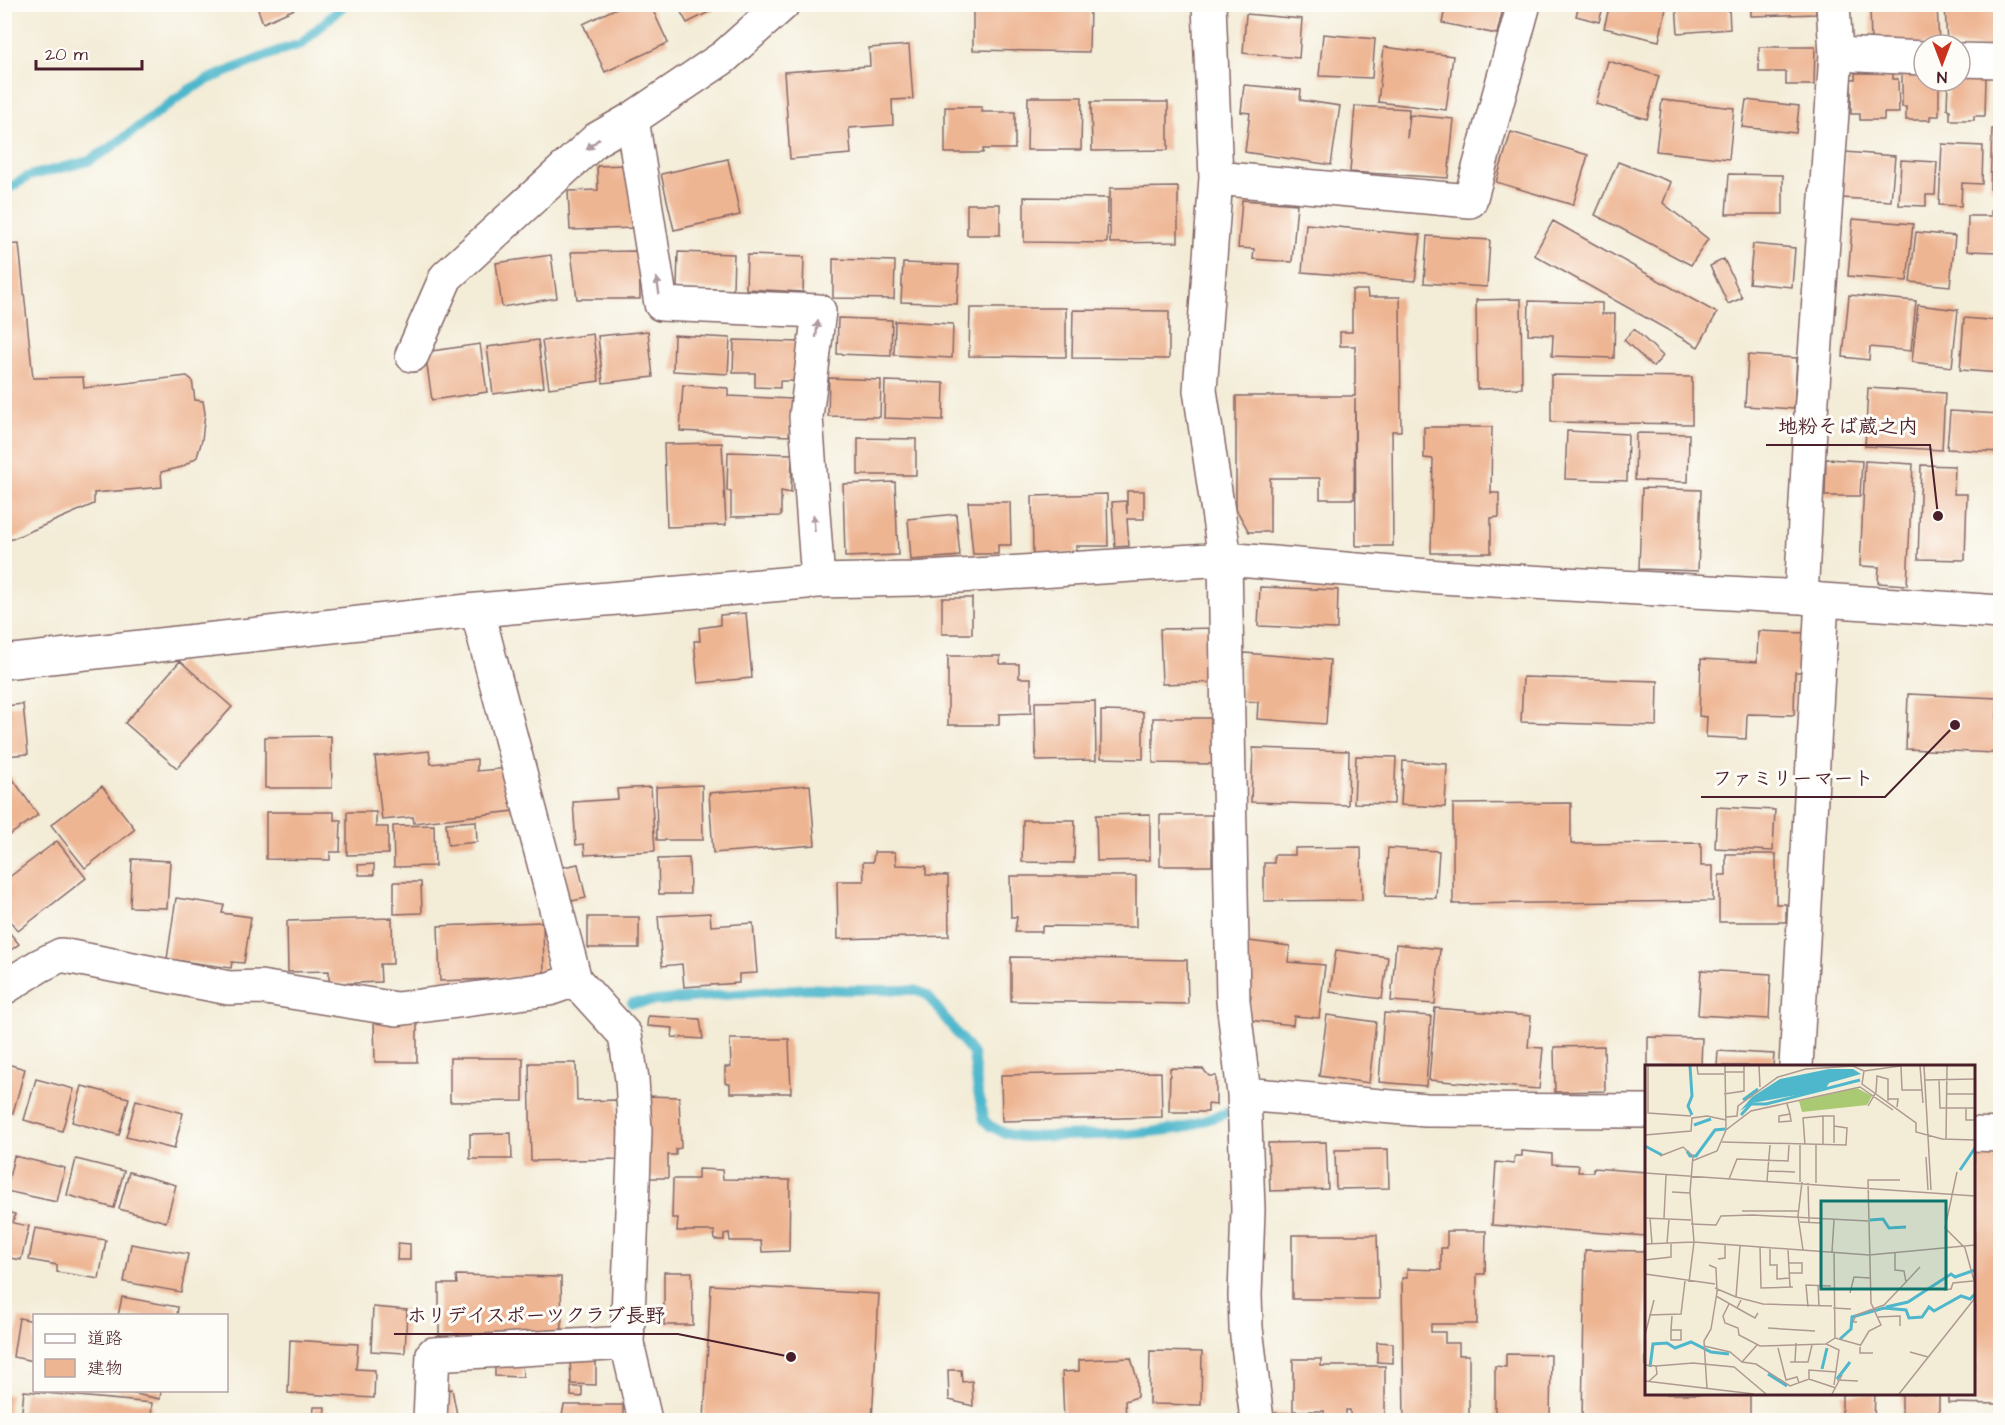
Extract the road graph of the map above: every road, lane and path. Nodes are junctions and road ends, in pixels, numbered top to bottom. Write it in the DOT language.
graph roads {
  1 [pos="783,4"];
  2 [pos="1209,4"];
  3 [pos="1524,4"];
  4 [pos="1833,4"];
  5 [pos="1836,54"];
  6 [pos="1912,57"];
  7 [pos="1972,60"];
  8 [pos="2001,61"];
  9 [pos="632,119"];
  10 [pos="1215,178"];
  11 [pos="412,356"];
  12 [pos="1225,559"];
  13 [pos="818,581"];
  14 [pos="1811,599"];
  15 [pos="477,610"];
  16 [pos="2001,612"];
  17 [pos="4,662"];
  18 [pos="575,980"];
  19 [pos="4,988"];
  20 [pos="1796,1065"];
  21 [pos="1244,1094"];
  22 [pos="1645,1111"];
  23 [pos="1975,1134"];
  24 [pos="2001,1135"];
  25 [pos="627,1342"];
  26 [pos="429,1420"];
  27 [pos="645,1420"];
  28 [pos="1257,1420"];
  1 -- 9 [label="street"];
  2 -- 10 [label="street"];
  3 -- 10 [label="street"];
  4 -- 5 [label="street"];
  5 -- 6 [label="street"];
  5 -- 14 [label="street"];
  7 -- 8 [label="street"];
  9 -- 11 [label="street, one-way"];
  13 -- 9 [label="street, one-way"];
  10 -- 12 [label="street"];
  12 -- 13 [label="street"];
  12 -- 14 [label="street"];
  12 -- 21 [label="street"];
  13 -- 15 [label="street"];
  14 -- 16 [label="street"];
  14 -- 20 [label="street"];
  15 -- 17 [label="street"];
  15 -- 18 [label="street"];
  18 -- 19 [label="street"];
  18 -- 25 [label="street"];
  21 -- 22 [label="street"];
  21 -- 28 [label="street"];
  23 -- 24 [label="street"];
  25 -- 26 [label="street"];
  25 -- 27 [label="street"];
}
